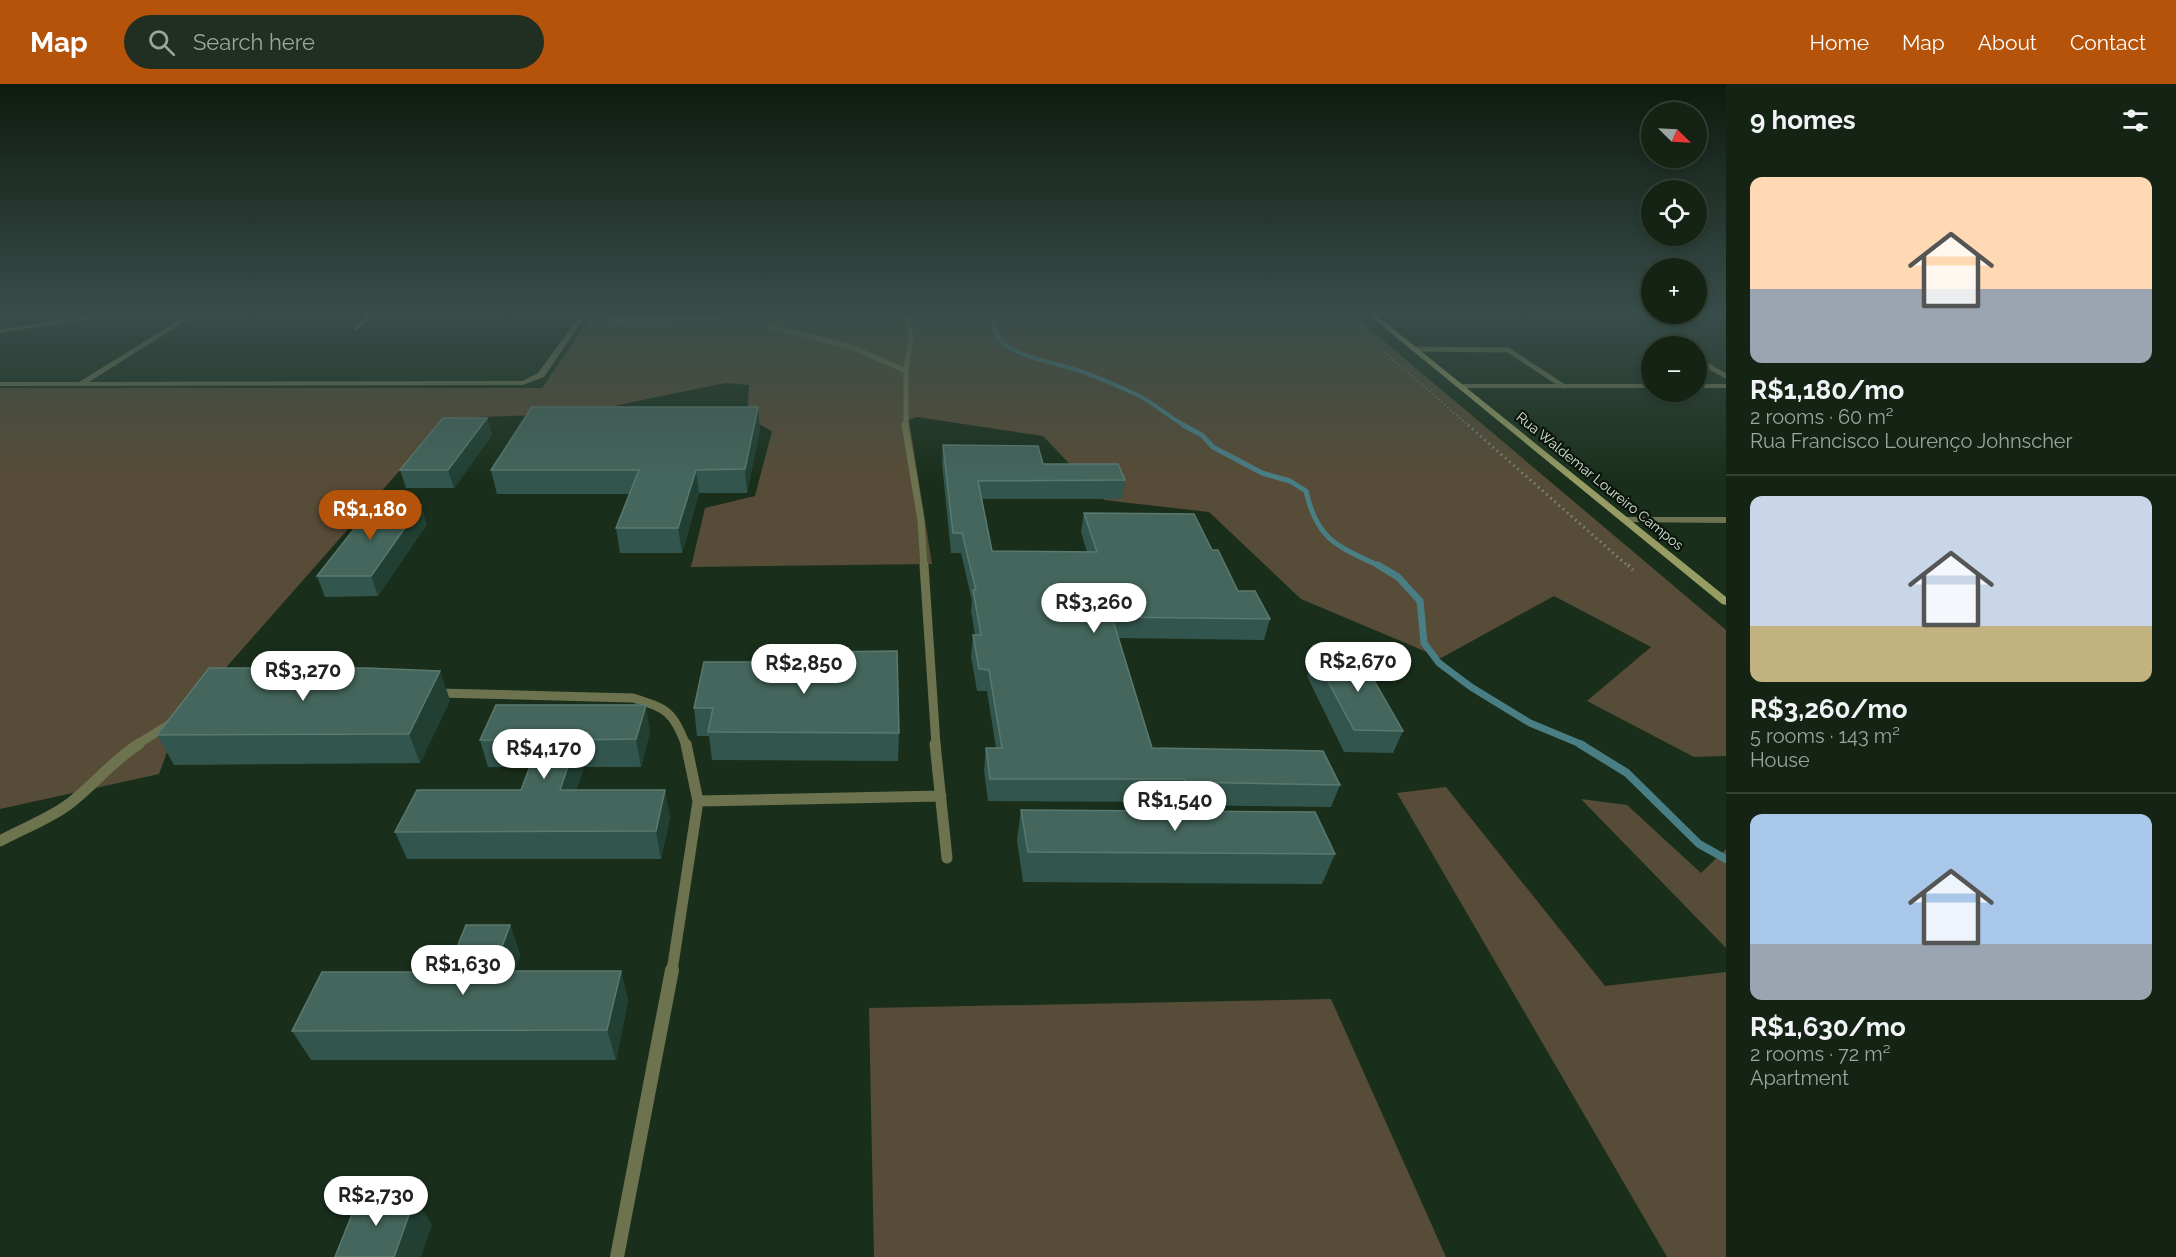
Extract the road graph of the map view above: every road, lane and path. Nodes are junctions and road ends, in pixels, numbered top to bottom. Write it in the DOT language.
graph roads {
  1 [pos="103,370"];
  2 [pos="545,370"];
  3 [pos="903,370"];
  4 [pos="1404,370"];
  5 [pos="1439,370"];
  6 [pos="1538,370"];
  7 [pos="906,371"];
  8 [pos="0,384"];
  9 [pos="80,384"];
  10 [pos="1459,386"];
  11 [pos="1563,386"];
  12 [pos="1641,386"];
  13 [pos="1707,386"];
  14 [pos="1726,386"];
  15 [pos="1625,520"];
  16 [pos="1726,520"];
  17 [pos="1633,570"];
  18 [pos="1726,602"];
  19 [pos="425,692"];
  20 [pos="181,718"];
  21 [pos="941,796"];
  22 [pos="698,801"];
  23 [pos="0,841"];
  24 [pos="947,858"];
  25 [pos="617,1257"];
  1 -- 9 [label="street"];
  2 -- 9 [label="street"];
  3 -- 7 [label="lane"];
  4 -- 17 [label="path"];
  5 -- 10 [label="main road, Rua Waldemar Loureiro Campos"];
  6 -- 11 [label="lane"];
  7 -- 21 [label="lane"];
  8 -- 9 [label="street"];
  10 -- 11 [label="street"];
  10 -- 15 [label="main road, Rua Waldemar Loureiro Campos"];
  11 -- 12 [label="street"];
  13 -- 14 [label="street"];
  15 -- 16 [label="street"];
  15 -- 18 [label="main road, Rua Waldemar Loureiro Campos"];
  19 -- 22 [label="lane"];
  20 -- 23 [label="lane"];
  21 -- 22 [label="lane"];
  21 -- 24 [label="lane"];
  22 -- 25 [label="lane"];
}
